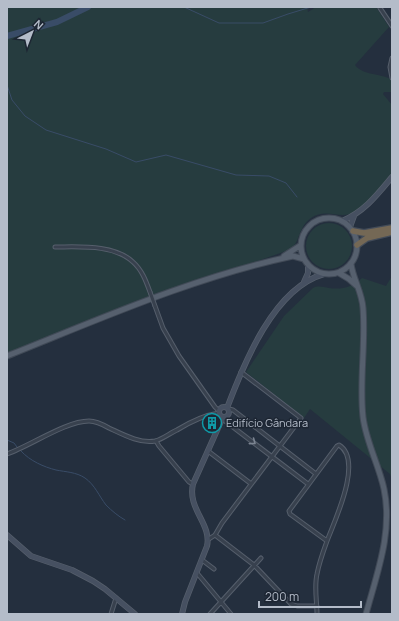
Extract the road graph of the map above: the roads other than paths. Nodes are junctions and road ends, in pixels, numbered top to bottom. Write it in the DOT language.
graph roads {
  1 [pos="380,8"];
  2 [pos="392,26"];
  3 [pos="392,58"];
  4 [pos="392,78"];
  5 [pos="392,177"];
  6 [pos="355,215"];
  7 [pos="342,221"];
  8 [pos="392,228"];
  9 [pos="351,229"];
  10 [pos="392,232"];
  11 [pos="301,245"];
  12 [pos="357,245"];
  13 [pos="55,247"];
  14 [pos="280,259"];
  15 [pos="304,259"];
  16 [pos="351,264"];
  17 [pos="308,266"];
  18 [pos="339,273"];
  19 [pos="324,274"];
  20 [pos="303,283"];
  21 [pos="359,288"];
  22 [pos="7,356"];
  23 [pos="241,372"];
  24 [pos="228,408"];
  25 [pos="219,412"];
  26 [pos="224,417"];
  27 [pos="156,440"];
  28 [pos="280,445"];
  29 [pos="208,451"];
  30 [pos="7,454"];
  31 [pos="271,456"];
  32 [pos="316,474"];
  33 [pos="250,483"];
  34 [pos="193,484"];
  35 [pos="308,484"];
  36 [pos="7,535"];
  37 [pos="215,535"];
  38 [pos="209,539"];
  39 [pos="327,541"];
  40 [pos="261,558"];
  41 [pos="202,560"];
  42 [pos="254,565"];
  43 [pos="214,569"];
  44 [pos="197,573"];
  45 [pos="116,598"];
  46 [pos="221,602"];
  47 [pos="317,606"];
  48 [pos="111,614"];
  49 [pos="136,614"];
  50 [pos="182,614"];
  51 [pos="210,614"];
  52 [pos="231,614"];
  53 [pos="317,614"];
  54 [pos="366,614"];
  1 -- 2 [label="street"];
  3 -- 4 [label="street"];
  5 -- 6 [label="main road"];
  6 -- 7 [label="main road"];
  6 -- 9 [label="main road"];
  7 -- 9 [label="main road"];
  7 -- 11 [label="main road"];
  8 -- 9 [label="highway"];
  9 -- 12 [label="main road"];
  10 -- 12 [label="highway"];
  11 -- 14 [label="main road"];
  11 -- 15 [label="main road"];
  12 -- 16 [label="main road"];
  13 -- 25 [label="street, bridge"];
  14 -- 15 [label="main road"];
  14 -- 22 [label="main road"];
  15 -- 17 [label="main road"];
  16 -- 18 [label="main road"];
  16 -- 21 [label="main road"];
  17 -- 19 [label="main road"];
  17 -- 20 [label="main road"];
  18 -- 19 [label="main road"];
  18 -- 21 [label="main road"];
  19 -- 20 [label="main road"];
  20 -- 23 [label="main road"];
  21 -- 54 [label="main road"];
  23 -- 24 [label="main road"];
  23 -- 28 [label="street"];
  24 -- 25 [label="main road"];
  24 -- 26 [label="main road"];
  24 -- 28 [label="street"];
  25 -- 26 [label="main road"];
  25 -- 27 [label="street"];
  26 -- 29 [label="main road"];
  26 -- 31 [label="street, one-way"];
  27 -- 30 [label="street"];
  27 -- 34 [label="street"];
  28 -- 31 [label="street"];
  28 -- 32 [label="street"];
  29 -- 33 [label="street"];
  29 -- 34 [label="main road"];
  31 -- 33 [label="street"];
  31 -- 35 [label="street"];
  32 -- 35 [label="street"];
  32 -- 39 [label="street"];
  33 -- 37 [label="street"];
  34 -- 38 [label="main road"];
  35 -- 39 [label="street"];
  36 -- 45 [label="main road"];
  37 -- 38 [label="street"];
  37 -- 42 [label="street"];
  38 -- 41 [label="main road"];
  39 -- 47 [label="street"];
  40 -- 42 [label="street"];
  41 -- 43 [label="street"];
  41 -- 44 [label="main road"];
  42 -- 46 [label="street"];
  42 -- 47 [label="street"];
  44 -- 46 [label="street"];
  44 -- 50 [label="main road"];
  45 -- 48 [label="street"];
  45 -- 49 [label="main road"];
  46 -- 51 [label="street"];
  46 -- 52 [label="street"];
  47 -- 53 [label="street"];
}
